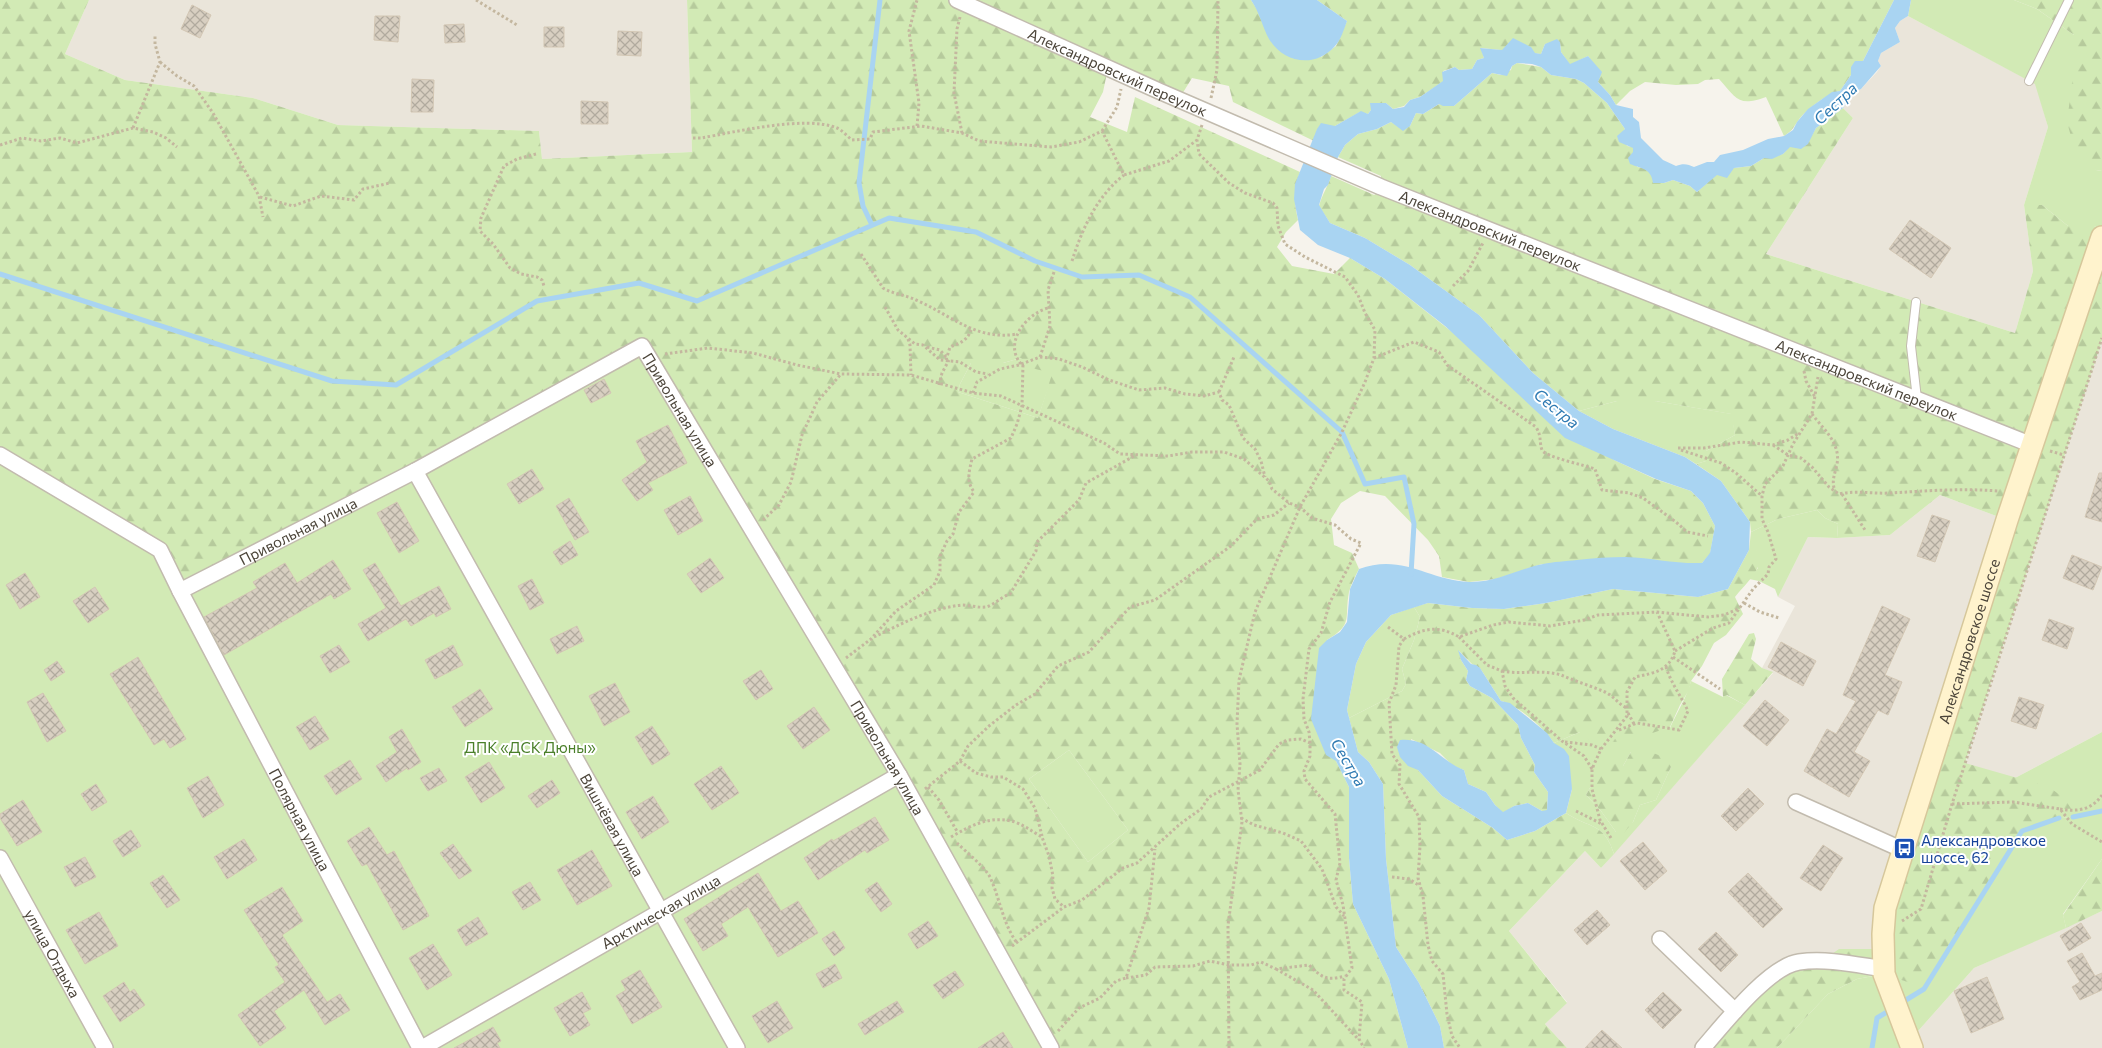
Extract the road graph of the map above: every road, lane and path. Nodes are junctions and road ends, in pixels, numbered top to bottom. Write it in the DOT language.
graph roads {
  1 [pos="476,0"];
  2 [pos="917,0"];
  3 [pos="1218,0"];
  4 [pos="2069,0"];
  5 [pos="961,2"];
  6 [pos="517,25"];
  7 [pos="156,34"];
  8 [pos="160,62"];
  9 [pos="1124,75"];
  10 [pos="2029,81"];
  11 [pos="1208,112"];
  12 [pos="917,126"];
  13 [pos="133,128"];
  14 [pos="1102,132"];
  15 [pos="962,133"];
  16 [pos="693,138"];
  17 [pos="1197,140"];
  18 [pos="0,145"];
  19 [pos="177,147"];
  20 [pos="536,154"];
  21 [pos="1124,175"];
  22 [pos="390,183"];
  23 [pos="259,196"];
  24 [pos="264,217"];
  25 [pos="1492,231"];
  26 [pos="2102,237"];
  27 [pos="861,254"];
  28 [pos="1072,261"];
  29 [pos="1054,272"];
  30 [pos="544,286"];
  31 [pos="1453,286"];
  32 [pos="1916,302"];
  33 [pos="885,307"];
  34 [pos="1048,308"];
  35 [pos="971,330"];
  36 [pos="1017,334"];
  37 [pos="2102,338"];
  38 [pos="908,339"];
  39 [pos="926,347"];
  40 [pos="665,354"];
  41 [pos="1806,355"];
  42 [pos="1040,357"];
  43 [pos="1234,357"];
  44 [pos="1374,358"];
  45 [pos="948,359"];
  46 [pos="1823,362"];
  47 [pos="1022,363"];
  48 [pos="841,374"];
  49 [pos="989,374"];
  50 [pos="911,375"];
  51 [pos="939,385"];
  52 [pos="1219,392"];
  53 [pos="973,393"];
  54 [pos="1815,398"];
  55 [pos="1917,399"];
  56 [pos="1022,406"];
  57 [pos="1812,414"];
  58 [pos="1800,432"];
  59 [pos="1773,445"];
  60 [pos="2032,445"];
  61 [pos="1138,454"];
  62 [pos="0,455"];
  63 [pos="1788,455"];
  64 [pos="415,471"];
  65 [pos="1265,477"];
  66 [pos="1835,491"];
  67 [pos="2016,492"];
  68 [pos="1842,494"];
  69 [pos="1762,496"];
  70 [pos="1289,503"];
  71 [pos="1300,508"];
  72 [pos="1865,530"];
  73 [pos="753,531"];
  74 [pos="1708,536"];
  75 [pos="180,591"];
  76 [pos="1744,603"];
  77 [pos="1738,608"];
  78 [pos="1657,612"];
  79 [pos="1779,618"];
  80 [pos="1388,627"];
  81 [pos="1459,637"];
  82 [pos="871,638"];
  83 [pos="1404,639"];
  84 [pos="1675,651"];
  85 [pos="1673,657"];
  86 [pos="833,666"];
  87 [pos="1666,667"];
  88 [pos="1502,671"];
  89 [pos="1720,689"];
  90 [pos="1627,708"];
  91 [pos="1628,713"];
  92 [pos="1634,724"];
  93 [pos="1616,732"];
  94 [pos="1564,742"];
  95 [pos="1310,743"];
  96 [pos="1601,749"];
  97 [pos="960,761"];
  98 [pos="1592,769"];
  99 [pos="899,775"];
  100 [pos="1238,782"];
  101 [pos="928,788"];
  102 [pos="910,795"];
  103 [pos="2102,795"];
  104 [pos="1796,802"];
  105 [pos="1952,804"];
  106 [pos="2060,809"];
  107 [pos="1576,811"];
  108 [pos="1241,818"];
  109 [pos="1603,825"];
  110 [pos="958,833"];
  111 [pos="951,837"];
  112 [pos="1042,837"];
  113 [pos="1611,838"];
  114 [pos="2102,842"];
  115 [pos="938,844"];
  116 [pos="1155,848"];
  117 [pos="1903,850"];
  118 [pos="0,858"];
  119 [pos="1392,877"];
  120 [pos="1420,887"];
  121 [pos="1064,907"];
  122 [pos="659,911"];
  123 [pos="1344,916"];
  124 [pos="1883,934"];
  125 [pos="1660,939"];
  126 [pos="1016,943"];
  127 [pos="999,954"];
  128 [pos="1229,965"];
  129 [pos="1276,969"];
  130 [pos="1346,976"];
  131 [pos="1126,978"];
  132 [pos="1886,978"];
  133 [pos="1736,1012"];
  134 [pos="1359,1039"];
  135 [pos="1911,1045"];
  136 [pos="1050,1047"];
  137 [pos="105,1048"];
  138 [pos="421,1048"];
  139 [pos="737,1048"];
  140 [pos="1229,1048"];
  141 [pos="1364,1048"];
  142 [pos="1460,1048"];
  143 [pos="1703,1048"];
  1 -- 6 [label="path"];
  2 -- 12 [label="path"];
  3 -- 11 [label="path"];
  4 -- 10 [label="lane"];
  5 -- 9 [label="street, Александровский переулок"];
  5 -- 15 [label="path"];
  7 -- 8 [label="path"];
  8 -- 13 [label="path"];
  8 -- 23 [label="path"];
  9 -- 11 [label="street, Александровский переулок"];
  9 -- 14 [label="path"];
  11 -- 17 [label="path"];
  11 -- 25 [label="street, Александровский переулок"];
  12 -- 15 [label="path"];
  12 -- 16 [label="path"];
  13 -- 18 [label="path"];
  13 -- 19 [label="path"];
  14 -- 15 [label="path"];
  14 -- 21 [label="path"];
  17 -- 21 [label="path"];
  17 -- 44 [label="path"];
  20 -- 30 [label="path"];
  21 -- 28 [label="path"];
  22 -- 23 [label="path"];
  23 -- 24 [label="path"];
  25 -- 31 [label="path"];
  25 -- 41 [label="street, Александровский переулок"];
  26 -- 60 [label="street, Александровское шоссе"];
  27 -- 35 [label="path"];
  29 -- 34 [label="path"];
  32 -- 55 [label="lane"];
  33 -- 38 [label="path"];
  34 -- 36 [label="path"];
  34 -- 42 [label="path"];
  35 -- 36 [label="path"];
  35 -- 45 [label="path"];
  36 -- 47 [label="path"];
  37 -- 105 [label="path"];
  38 -- 39 [label="path"];
  38 -- 50 [label="path"];
  39 -- 45 [label="path"];
  39 -- 45 [label="path"];
  40 -- 48 [label="path"];
  41 -- 46 [label="street, Александровский переулок"];
  41 -- 54 [label="path"];
  42 -- 47 [label="path"];
  42 -- 52 [label="path"];
  43 -- 52 [label="path"];
  44 -- 71 [label="path"];
  44 -- 74 [label="path"];
  45 -- 49 [label="path"];
  45 -- 51 [label="path"];
  46 -- 54 [label="path"];
  46 -- 55 [label="street, Александровский переулок"];
  47 -- 49 [label="path"];
  47 -- 56 [label="path"];
  48 -- 50 [label="path"];
  48 -- 73 [label="path"];
  49 -- 53 [label="path"];
  50 -- 51 [label="path"];
  51 -- 53 [label="path"];
  52 -- 65 [label="path"];
  53 -- 56 [label="path"];
  54 -- 57 [label="path"];
  55 -- 60 [label="street, Александровский переулок"];
  56 -- 61 [label="path"];
  56 -- 82 [label="path"];
  57 -- 58 [label="path"];
  57 -- 66 [label="path"];
  58 -- 59 [label="path"];
  58 -- 63 [label="path"];
  59 -- 63 [label="path"];
  59 -- 69 [label="path"];
  60 -- 67 [label="street, Александровское шоссе"];
  61 -- 65 [label="path"];
  61 -- 82 [label="path"];
  62 -- 75 [label="street"];
  63 -- 66 [label="path"];
  63 -- 69 [label="path"];
  64 -- 73 [label="street, Привольная улица"];
  64 -- 75 [label="street, Привольная улица"];
  64 -- 122 [label="street, Вишнёвая улица"];
  65 -- 70 [label="path"];
  66 -- 68 [label="path"];
  67 -- 68 [label="path"];
  67 -- 117 [label="street, Александровское шоссе"];
  68 -- 72 [label="path"];
  69 -- 76 [label="path"];
  70 -- 71 [label="path"];
  70 -- 97 [label="path"];
  71 -- 95 [label="path"];
  71 -- 100 [label="path"];
  73 -- 86 [label="street, Привольная улица"];
  75 -- 138 [label="street, Полярная улица"];
  76 -- 77 [label="path"];
  76 -- 79 [label="path"];
  77 -- 78 [label="path"];
  77 -- 84 [label="path"];
  78 -- 81 [label="path"];
  78 -- 84 [label="path"];
  80 -- 83 [label="path"];
  81 -- 83 [label="path"];
  81 -- 88 [label="path"];
  82 -- 86 [label="path"];
  83 -- 120 [label="path"];
  84 -- 85 [label="path"];
  85 -- 87 [label="path"];
  85 -- 89 [label="path"];
  86 -- 99 [label="street, Привольная улица"];
  87 -- 90 [label="path"];
  87 -- 92 [label="path"];
  88 -- 90 [label="path"];
  88 -- 94 [label="path"];
  90 -- 91 [label="path"];
  91 -- 92 [label="path"];
  91 -- 93 [label="path"];
  92 -- 93 [label="path"];
  93 -- 96 [label="path"];
  94 -- 96 [label="path"];
  94 -- 98 [label="path"];
  95 -- 100 [label="path"];
  95 -- 123 [label="path"];
  96 -- 98 [label="path"];
  97 -- 101 [label="path"];
  97 -- 112 [label="path"];
  98 -- 109 [label="path"];
  99 -- 102 [label="street, Привольная улица"];
  99 -- 122 [label="street, Арктическая улица"];
  100 -- 108 [label="path"];
  100 -- 116 [label="path"];
  101 -- 102 [label="path"];
  101 -- 110 [label="path"];
  102 -- 115 [label="street, Привольная улица"];
  103 -- 106 [label="path"];
  104 -- 117 [label="street"];
  105 -- 106 [label="path"];
  105 -- 124 [label="path"];
  106 -- 114 [label="path"];
  107 -- 109 [label="path"];
  108 -- 123 [label="path"];
  108 -- 128 [label="path"];
  109 -- 113 [label="path"];
  110 -- 111 [label="path"];
  110 -- 112 [label="path"];
  111 -- 115 [label="path"];
  111 -- 126 [label="path"];
  112 -- 121 [label="path"];
  115 -- 127 [label="street, Привольная улица"];
  116 -- 121 [label="path"];
  116 -- 131 [label="path"];
  117 -- 124 [label="street, Александровское шоссе"];
  118 -- 137 [label="street, улица Отдыха"];
  119 -- 120 [label="path"];
  120 -- 142 [label="path"];
  121 -- 126 [label="path"];
  122 -- 138 [label="street, Арктическая улица"];
  122 -- 139 [label="street, Вишнёвая улица"];
  123 -- 130 [label="path"];
  124 -- 132 [label="street, Александровское шоссе"];
  125 -- 133 [label="street"];
  126 -- 127 [label="path"];
  127 -- 136 [label="street, Привольная улица"];
  128 -- 129 [label="path"];
  128 -- 131 [label="path"];
  128 -- 140 [label="path"];
  129 -- 130 [label="path"];
  129 -- 134 [label="path"];
  130 -- 134 [label="path"];
  131 -- 136 [label="path"];
  132 -- 133 [label="street"];
  132 -- 135 [label="street, Александровское шоссе"];
  133 -- 143 [label="street"];
  134 -- 141 [label="path"];
}
